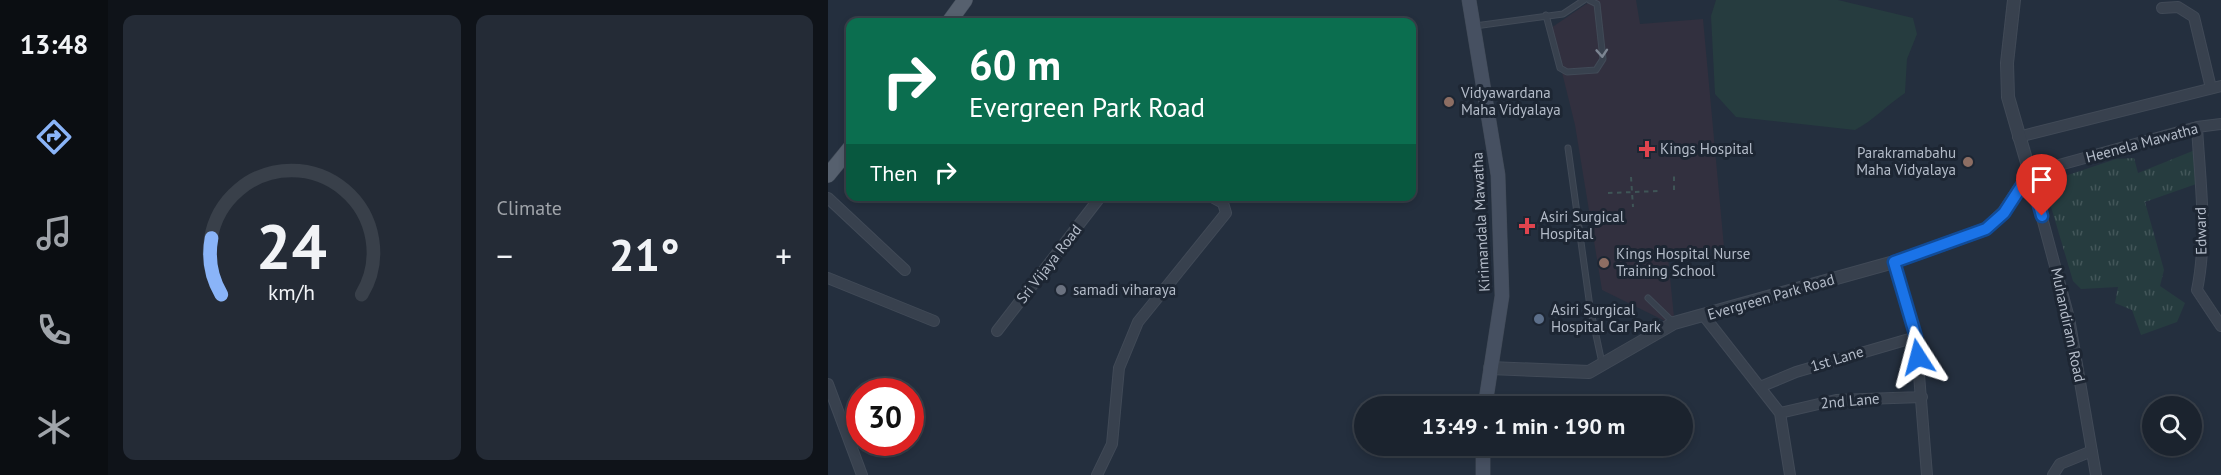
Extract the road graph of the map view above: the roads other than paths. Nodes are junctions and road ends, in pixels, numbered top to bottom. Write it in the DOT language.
graph roads {
  1 [pos="965,0"];
  2 [pos="1469,0"];
  3 [pos="1584,0"];
  4 [pos="1589,0"];
  5 [pos="2014,0"];
  6 [pos="2162,8"];
  7 [pos="1546,15"];
  8 [pos="952,18"];
  9 [pos="1474,26"];
  10 [pos="2216,87"];
  11 [pos="2221,124"];
  12 [pos="2197,128"];
  13 [pos="2018,137"];
  14 [pos="1568,148"];
  15 [pos="846,153"];
  16 [pos="2030,173"];
  17 [pos="828,175"];
  18 [pos="828,198"];
  19 [pos="1097,201"];
  20 [pos="1218,201"];
  21 [pos="1894,262"];
  22 [pos="905,270"];
  23 [pos="828,278"];
  24 [pos="1648,298"];
  25 [pos="1704,316"];
  26 [pos="934,321"];
  27 [pos="1674,323"];
  28 [pos="2221,326"];
  29 [pos="997,331"];
  30 [pos="1916,337"];
  31 [pos="1602,363"];
  32 [pos="1490,368"];
  33 [pos="828,384"];
  34 [pos="1760,387"];
  35 [pos="1486,396"];
  36 [pos="1922,397"];
  37 [pos="1780,413"];
  38 [pos="2092,451"];
  39 [pos="1483,456"];
  40 [pos="862,475"];
  41 [pos="1097,475"];
  42 [pos="1483,475"];
  43 [pos="1790,475"];
  44 [pos="1927,475"];
  45 [pos="2053,475"];
  46 [pos="2096,475"];
  1 -- 8 [label="main road"];
  2 -- 9 [label="main road, Kirimandala Mawatha"];
  3 -- 7 [label="lane"];
  4 -- 7 [label="lane, one-way"];
  5 -- 13 [label="street, Muhandiram Road"];
  6 -- 10 [label="street"];
  7 -- 9 [label="lane"];
  9 -- 32 [label="main road, Kirimandala Mawatha"];
  10 -- 13 [label="street"];
  11 -- 12 [label="street, Heenela Mawatha"];
  12 -- 16 [label="street, Heenela Mawatha"];
  12 -- 28 [label="street, Edward"];
  13 -- 16 [label="street, Muhandiram Road"];
  14 -- 31 [label="lane"];
  15 -- 17 [label="main road"];
  16 -- 21 [label="street, Evergreen Park Road"];
  16 -- 38 [label="street, Muhandiram Road"];
  18 -- 22 [label="street"];
  19 -- 29 [label="street, Sri Vijaya Road"];
  20 -- 41 [label="street"];
  21 -- 25 [label="street, Evergreen Park Road"];
  21 -- 30 [label="street"];
  23 -- 26 [label="street"];
  24 -- 27 [label="lane"];
  25 -- 27 [label="street, Evergreen Park Road"];
  25 -- 34 [label="street"];
  27 -- 31 [label="street, Evergreen Park Road"];
  30 -- 34 [label="street, 1st Lane"];
  30 -- 36 [label="street"];
  31 -- 32 [label="street, Evergreen Park Road"];
  32 -- 35 [label="main road, Kirimandala Mawatha"];
  33 -- 40 [label="street"];
  34 -- 37 [label="street"];
  36 -- 37 [label="street, 2nd Lane"];
  36 -- 44 [label="street"];
  37 -- 43 [label="street"];
  38 -- 45 [label="street"];
  38 -- 46 [label="street, Muhandiram Road"];
  39 -- 42 [label="main road"];
}
